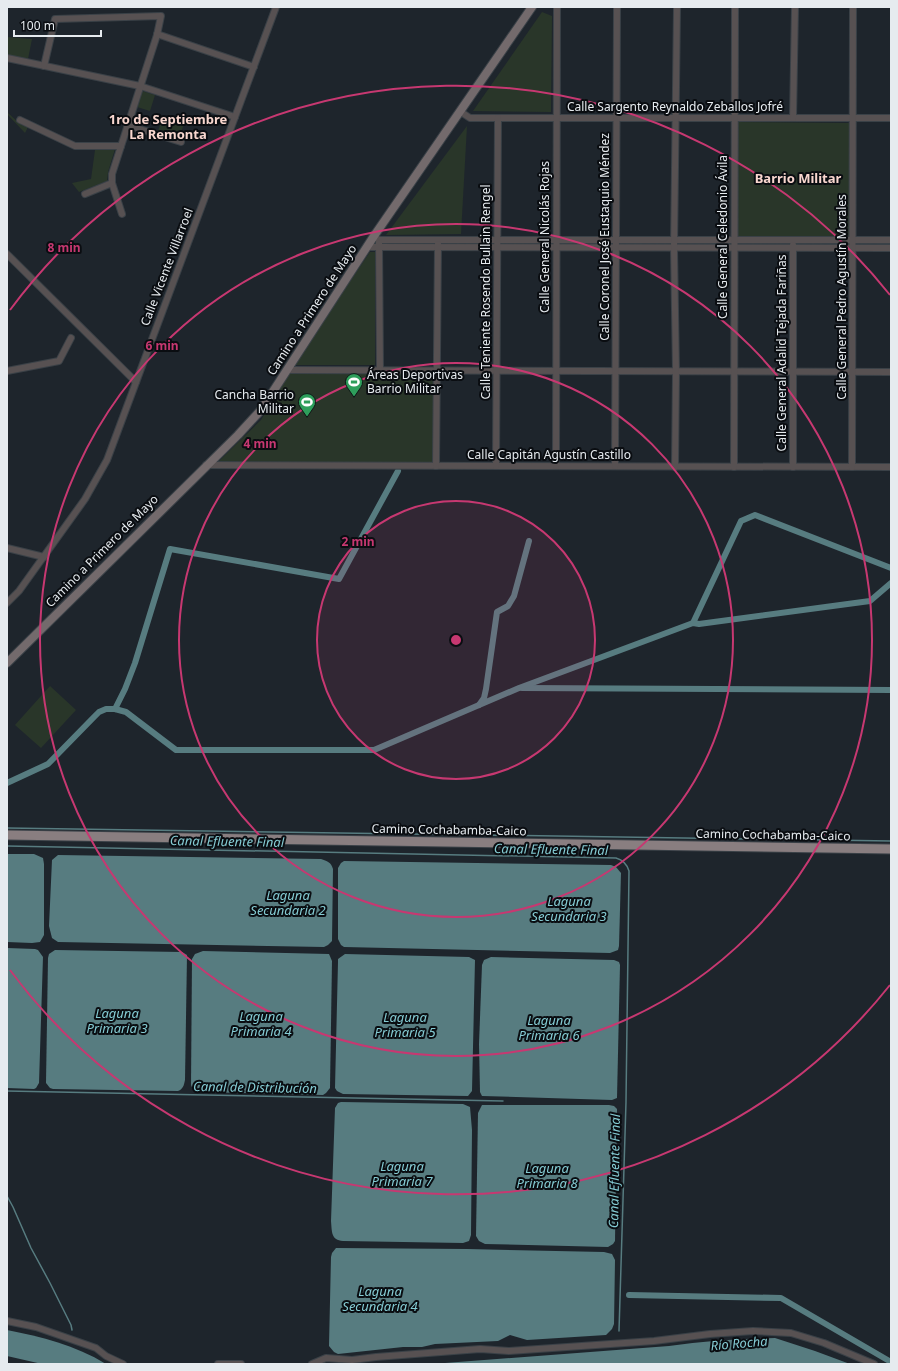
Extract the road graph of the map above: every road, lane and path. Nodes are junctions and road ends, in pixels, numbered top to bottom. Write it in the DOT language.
graph roads {
  1 [pos="276,7"];
  2 [pos="532,7"];
  3 [pos="557,7"];
  4 [pos="617,7"];
  5 [pos="677,7"];
  6 [pos="735,7"];
  7 [pos="795,7"];
  8 [pos="853,7"];
  9 [pos="157,34"];
  10 [pos="7,58"];
  11 [pos="44,66"];
  12 [pos="254,67"];
  13 [pos="140,86"];
  14 [pos="460,112"];
  15 [pos="235,117"];
  16 [pos="498,118"];
  17 [pos="557,118"];
  18 [pos="616,118"];
  19 [pos="676,118"];
  20 [pos="735,118"];
  21 [pos="793,118"];
  22 [pos="853,118"];
  23 [pos="891,118"];
  24 [pos="20,120"];
  25 [pos="128,124"];
  26 [pos="181,142"];
  27 [pos="121,146"];
  28 [pos="112,183"];
  29 [pos="85,194"];
  30 [pos="122,214"];
  31 [pos="377,238"];
  32 [pos="438,240"];
  33 [pos="497,240"];
  34 [pos="556,240"];
  35 [pos="616,240"];
  36 [pos="674,240"];
  37 [pos="734,240"];
  38 [pos="793,240"];
  39 [pos="853,240"];
  40 [pos="891,240"];
  41 [pos="367,247"];
  42 [pos="379,247"];
  43 [pos="438,247"];
  44 [pos="497,247"];
  45 [pos="556,248"];
  46 [pos="616,248"];
  47 [pos="674,248"];
  48 [pos="734,248"];
  49 [pos="793,248"];
  50 [pos="853,248"];
  51 [pos="891,248"];
  52 [pos="7,254"];
  53 [pos="72,338"];
  54 [pos="287,370"];
  55 [pos="380,370"];
  56 [pos="7,371"];
  57 [pos="437,371"];
  58 [pos="496,371"];
  59 [pos="556,371"];
  60 [pos="615,371"];
  61 [pos="734,371"];
  62 [pos="793,371"];
  63 [pos="676,372"];
  64 [pos="852,372"];
  65 [pos="891,372"];
  66 [pos="136,382"];
  67 [pos="206,465"];
  68 [pos="436,466"];
  69 [pos="496,466"];
  70 [pos="556,466"];
  71 [pos="615,466"];
  72 [pos="675,466"];
  73 [pos="734,467"];
  74 [pos="793,467"];
  75 [pos="852,467"];
  76 [pos="891,467"];
  77 [pos="7,548"];
  78 [pos="44,557"];
  79 [pos="7,603"];
  80 [pos="7,663"];
  81 [pos="7,835"];
  82 [pos="891,849"];
  83 [pos="7,1321"];
  84 [pos="123,1364"];
  85 [pos="218,1364"];
  86 [pos="241,1364"];
  87 [pos="312,1364"];
  88 [pos="874,1364"];
  1 -- 12 [label="street, Calle Vicente Villarroel"];
  2 -- 14 [label="main road, Camino a Primero de Mayo"];
  3 -- 17 [label="street, Calle General Nicolás Rojas"];
  4 -- 18 [label="street, Calle Coronel José Eustaquio Méndez"];
  5 -- 19 [label="street"];
  6 -- 20 [label="street, Calle General Celedonio Ávila"];
  7 -- 21 [label="street"];
  8 -- 22 [label="street, Calle General Pedro Agustín Morales"];
  9 -- 11 [label="street"];
  9 -- 12 [label="street"];
  9 -- 13 [label="street"];
  10 -- 11 [label="street"];
  11 -- 13 [label="street"];
  12 -- 15 [label="street, Calle Vicente Villarroel"];
  13 -- 15 [label="street"];
  13 -- 25 [label="street"];
  14 -- 16 [label="street, Calle Sargento Reynaldo Zeballos Jofré"];
  14 -- 31 [label="main road, Camino a Primero de Mayo"];
  15 -- 66 [label="street, Calle Vicente Villarroel"];
  16 -- 17 [label="street, Calle Sargento Reynaldo Zeballos Jofré"];
  16 -- 33 [label="street, Calle Teniente Rosendo Bullain Rengel"];
  17 -- 18 [label="street, Calle Sargento Reynaldo Zeballos Jofré"];
  17 -- 34 [label="street, Calle General Nicolás Rojas"];
  18 -- 19 [label="street, Calle Sargento Reynaldo Zeballos Jofré"];
  18 -- 35 [label="street, Calle Coronel José Eustaquio Méndez"];
  19 -- 20 [label="street, Calle Sargento Reynaldo Zeballos Jofré"];
  19 -- 36 [label="street"];
  20 -- 21 [label="street, Calle Sargento Reynaldo Zeballos Jofré"];
  20 -- 37 [label="street, Calle General Celedonio Ávila"];
  21 -- 22 [label="street, Calle Sargento Reynaldo Zeballos Jofré"];
  22 -- 23 [label="street, Calle Sargento Reynaldo Zeballos Jofré"];
  22 -- 39 [label="street, Calle General Pedro Agustín Morales"];
  24 -- 27 [label="street"];
  25 -- 26 [label="street"];
  25 -- 27 [label="street"];
  27 -- 28 [label="street"];
  28 -- 29 [label="street"];
  28 -- 30 [label="street"];
  31 -- 32 [label="street"];
  31 -- 41 [label="main road, Camino a Primero de Mayo"];
  31 -- 42 [label="street"];
  32 -- 33 [label="street"];
  32 -- 43 [label="street"];
  33 -- 34 [label="street"];
  33 -- 44 [label="street, Calle Teniente Rosendo Bullain Rengel"];
  34 -- 35 [label="street"];
  34 -- 45 [label="street, Calle General Nicolás Rojas"];
  35 -- 36 [label="street"];
  35 -- 46 [label="street, Calle Coronel José Eustaquio Méndez"];
  36 -- 37 [label="street"];
  36 -- 47 [label="street"];
  37 -- 38 [label="street"];
  37 -- 48 [label="street, Calle General Celedonio Ávila"];
  38 -- 39 [label="street"];
  38 -- 49 [label="street, Calle General Adalid Tejada Fariñas"];
  39 -- 40 [label="street"];
  39 -- 50 [label="street, Calle General Pedro Agustín Morales"];
  41 -- 42 [label="street"];
  41 -- 54 [label="main road, Camino a Primero de Mayo"];
  42 -- 43 [label="street"];
  42 -- 55 [label="street"];
  43 -- 44 [label="street"];
  43 -- 57 [label="street"];
  44 -- 45 [label="street"];
  44 -- 58 [label="street, Calle Teniente Rosendo Bullain Rengel"];
  45 -- 46 [label="street"];
  45 -- 59 [label="street, Calle General Nicolás Rojas"];
  46 -- 47 [label="street"];
  46 -- 60 [label="street, Calle Coronel José Eustaquio Méndez"];
  47 -- 48 [label="street"];
  47 -- 63 [label="street"];
  48 -- 49 [label="street"];
  48 -- 61 [label="street, Calle General Celedonio Ávila"];
  49 -- 50 [label="street"];
  49 -- 62 [label="street, Calle General Adalid Tejada Fariñas"];
  50 -- 51 [label="street"];
  50 -- 64 [label="street, Calle General Pedro Agustín Morales"];
  52 -- 66 [label="street"];
  53 -- 56 [label="street"];
  54 -- 55 [label="street"];
  54 -- 67 [label="main road, Camino a Primero de Mayo"];
  55 -- 57 [label="street"];
  57 -- 58 [label="street"];
  57 -- 68 [label="street"];
  58 -- 59 [label="street"];
  58 -- 69 [label="street, Calle Teniente Rosendo Bullain Rengel"];
  59 -- 60 [label="street"];
  59 -- 70 [label="street, Calle General Nicolás Rojas"];
  60 -- 63 [label="street"];
  60 -- 71 [label="street, Calle Coronel José Eustaquio Méndez"];
  61 -- 62 [label="street"];
  61 -- 63 [label="street"];
  61 -- 73 [label="street, Calle General Celedonio Ávila"];
  62 -- 64 [label="street"];
  62 -- 74 [label="street, Calle General Adalid Tejada Fariñas"];
  63 -- 72 [label="street"];
  64 -- 65 [label="street"];
  64 -- 75 [label="street, Calle General Pedro Agustín Morales"];
  66 -- 78 [label="street, Calle Vicente Villarroel"];
  67 -- 68 [label="street, Calle Capitán Agustín Castillo"];
  67 -- 80 [label="main road, Camino a Primero de Mayo"];
  68 -- 69 [label="street, Calle Capitán Agustín Castillo"];
  69 -- 70 [label="street, Calle Capitán Agustín Castillo"];
  70 -- 71 [label="street, Calle Capitán Agustín Castillo"];
  71 -- 72 [label="street, Calle Capitán Agustín Castillo"];
  72 -- 73 [label="street, Calle Capitán Agustín Castillo"];
  73 -- 74 [label="street, Calle Capitán Agustín Castillo"];
  74 -- 75 [label="street, Calle Capitán Agustín Castillo"];
  75 -- 76 [label="street, Calle Capitán Agustín Castillo"];
  77 -- 78 [label="street"];
  78 -- 79 [label="street, Calle Vicente Villarroel"];
  81 -- 82 [label="main road, Camino Cochabamba-Caico"];
  83 -- 84 [label="street"];
  85 -- 86 [label="street"];
  87 -- 88 [label="street"];
}
